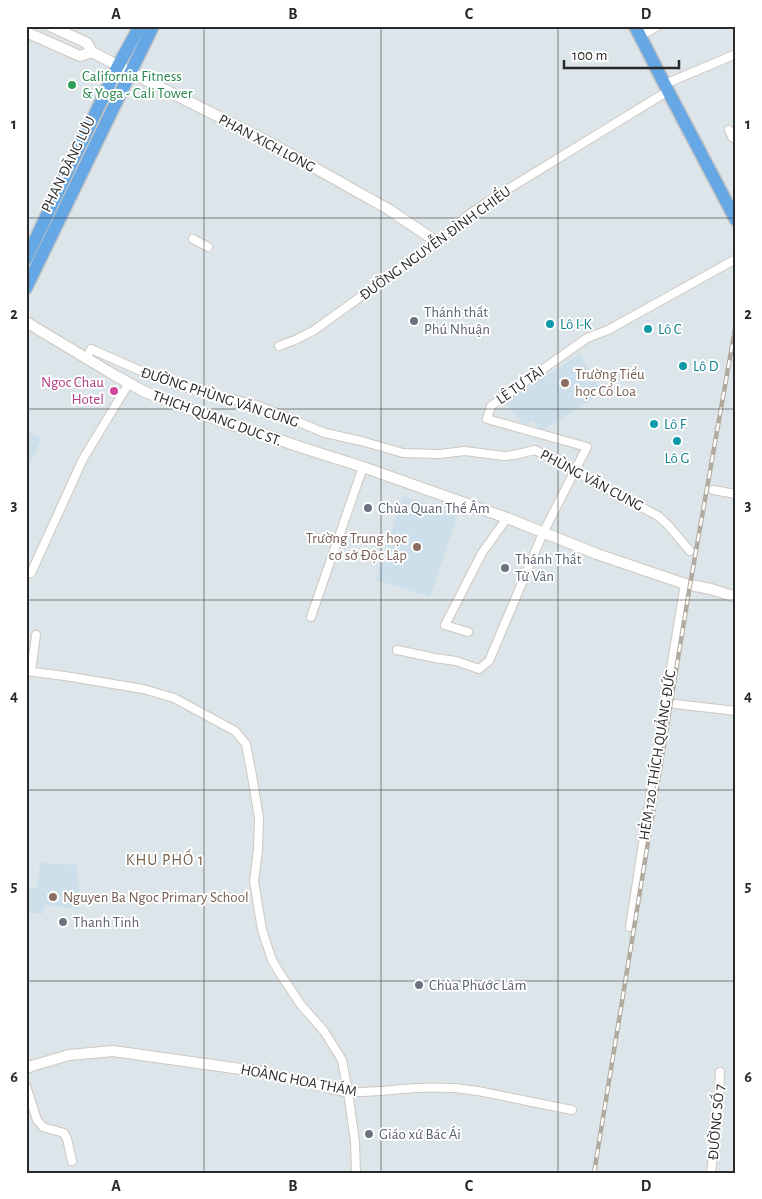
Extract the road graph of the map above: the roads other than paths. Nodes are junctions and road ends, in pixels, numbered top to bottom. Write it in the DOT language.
graph roads {
  1 [pos="50,26"];
  2 [pos="140,26"];
  3 [pos="153,26"];
  4 [pos="658,26"];
  5 [pos="638,31"];
  6 [pos="26,32"];
  7 [pos="92,52"];
  8 [pos="736,54"];
  9 [pos="118,66"];
  10 [pos="130,72"];
  11 [pos="666,88"];
  12 [pos="729,130"];
  13 [pos="736,139"];
  14 [pos="736,220"];
  15 [pos="193,239"];
  16 [pos="437,242"];
  17 [pos="208,247"];
  18 [pos="26,259"];
  19 [pos="736,259"];
  20 [pos="26,288"];
  21 [pos="26,322"];
  22 [pos="279,346"];
  23 [pos="86,359"];
  24 [pos="123,364"];
  25 [pos="150,375"];
  26 [pos="116,376"];
  27 [pos="129,383"];
  28 [pos="141,390"];
  29 [pos="390,449"];
  30 [pos="363,467"];
  31 [pos="576,472"];
  32 [pos="713,490"];
  33 [pos="736,494"];
  34 [pos="507,518"];
  35 [pos="543,534"];
  36 [pos="690,552"];
  37 [pos="30,573"];
  38 [pos="685,584"];
  39 [pos="736,597"];
  40 [pos="311,617"];
  41 [pos="468,632"];
  42 [pos="36,635"];
  43 [pos="397,650"];
  44 [pos="29,671"];
  45 [pos="675,704"];
  46 [pos="736,711"];
  47 [pos="650,799"];
  48 [pos="659,802"];
  49 [pos="630,927"];
  50 [pos="26,1068"];
  51 [pos="720,1072"];
  52 [pos="26,1086"];
  53 [pos="348,1092"];
  54 [pos="572,1110"];
  55 [pos="72,1162"];
  56 [pos="356,1173"];
  57 [pos="711,1173"];
  1 -- 7 [label="street"];
  2 -- 9 [label="main road, PHAN ĐĂNG LƯU"];
  3 -- 10 [label="main road, PHAN ĐĂNG LƯU"];
  4 -- 5 [label="street"];
  5 -- 11 [label="main road"];
  6 -- 7 [label="street"];
  7 -- 9 [label="street, PHAN XICH LONG"];
  8 -- 11 [label="street, ĐƯỜNG NGUYỄN ĐÌNH CHIỂU"];
  9 -- 10 [label="street, PHAN XICH LONG"];
  9 -- 18 [label="main road, PHAN ĐĂNG LƯU"];
  10 -- 16 [label="street, PHAN XICH LONG"];
  10 -- 20 [label="main road, PHAN ĐĂNG LƯU"];
  11 -- 14 [label="main road"];
  11 -- 16 [label="street, ĐƯỜNG NGUYỄN ĐÌNH CHIỂU"];
  12 -- 13 [label="street"];
  15 -- 17 [label="street"];
  16 -- 22 [label="street, ĐƯỜNG NGUYỄN ĐÌNH CHIỂU"];
  19 -- 31 [label="street, LÊ TỰ TÀI"];
  21 -- 23 [label="street, THICH QUANG DUC ST."];
  23 -- 24 [label="street, ĐƯỜNG PHÙNG VĂN CUNG"];
  23 -- 26 [label="street, THICH QUANG DUC ST."];
  24 -- 25 [label="street, ĐƯỜNG PHÙNG VĂN CUNG"];
  24 -- 26 [label="street"];
  25 -- 28 [label="street"];
  25 -- 29 [label="street, ĐƯỜNG PHÙNG VĂN CUNG"];
  26 -- 27 [label="street, THICH QUANG DUC ST."];
  27 -- 28 [label="street, THICH QUANG DUC ST."];
  27 -- 37 [label="street"];
  28 -- 30 [label="street, THICH QUANG DUC ST."];
  29 -- 31 [label="street, PHÙNG VĂN CUNG"];
  30 -- 34 [label="street, THICH QUANG DUC ST."];
  30 -- 40 [label="street"];
  31 -- 35 [label="street, LÊ TỰ TÀI"];
  31 -- 36 [label="street, PHÙNG VĂN CUNG"];
  32 -- 33 [label="street"];
  34 -- 35 [label="street"];
  34 -- 41 [label="street"];
  35 -- 38 [label="street"];
  35 -- 43 [label="street, LÊ TỰ TÀI"];
  38 -- 39 [label="street"];
  38 -- 47 [label="street, HẺM 120 THÍCH QUẢNG ĐỨC"];
  42 -- 44 [label="street"];
  44 -- 53 [label="street"];
  45 -- 46 [label="street"];
  47 -- 48 [label="street"];
  47 -- 49 [label="street, HẺM 120 THÍCH QUẢNG ĐỨC"];
  50 -- 53 [label="street, HOÀNG HOA THÁM"];
  51 -- 57 [label="street, ĐƯỜNG SỐ 7"];
  52 -- 55 [label="street"];
  53 -- 54 [label="street, HOÀNG HOA THÁM"];
  53 -- 56 [label="street"];
}
